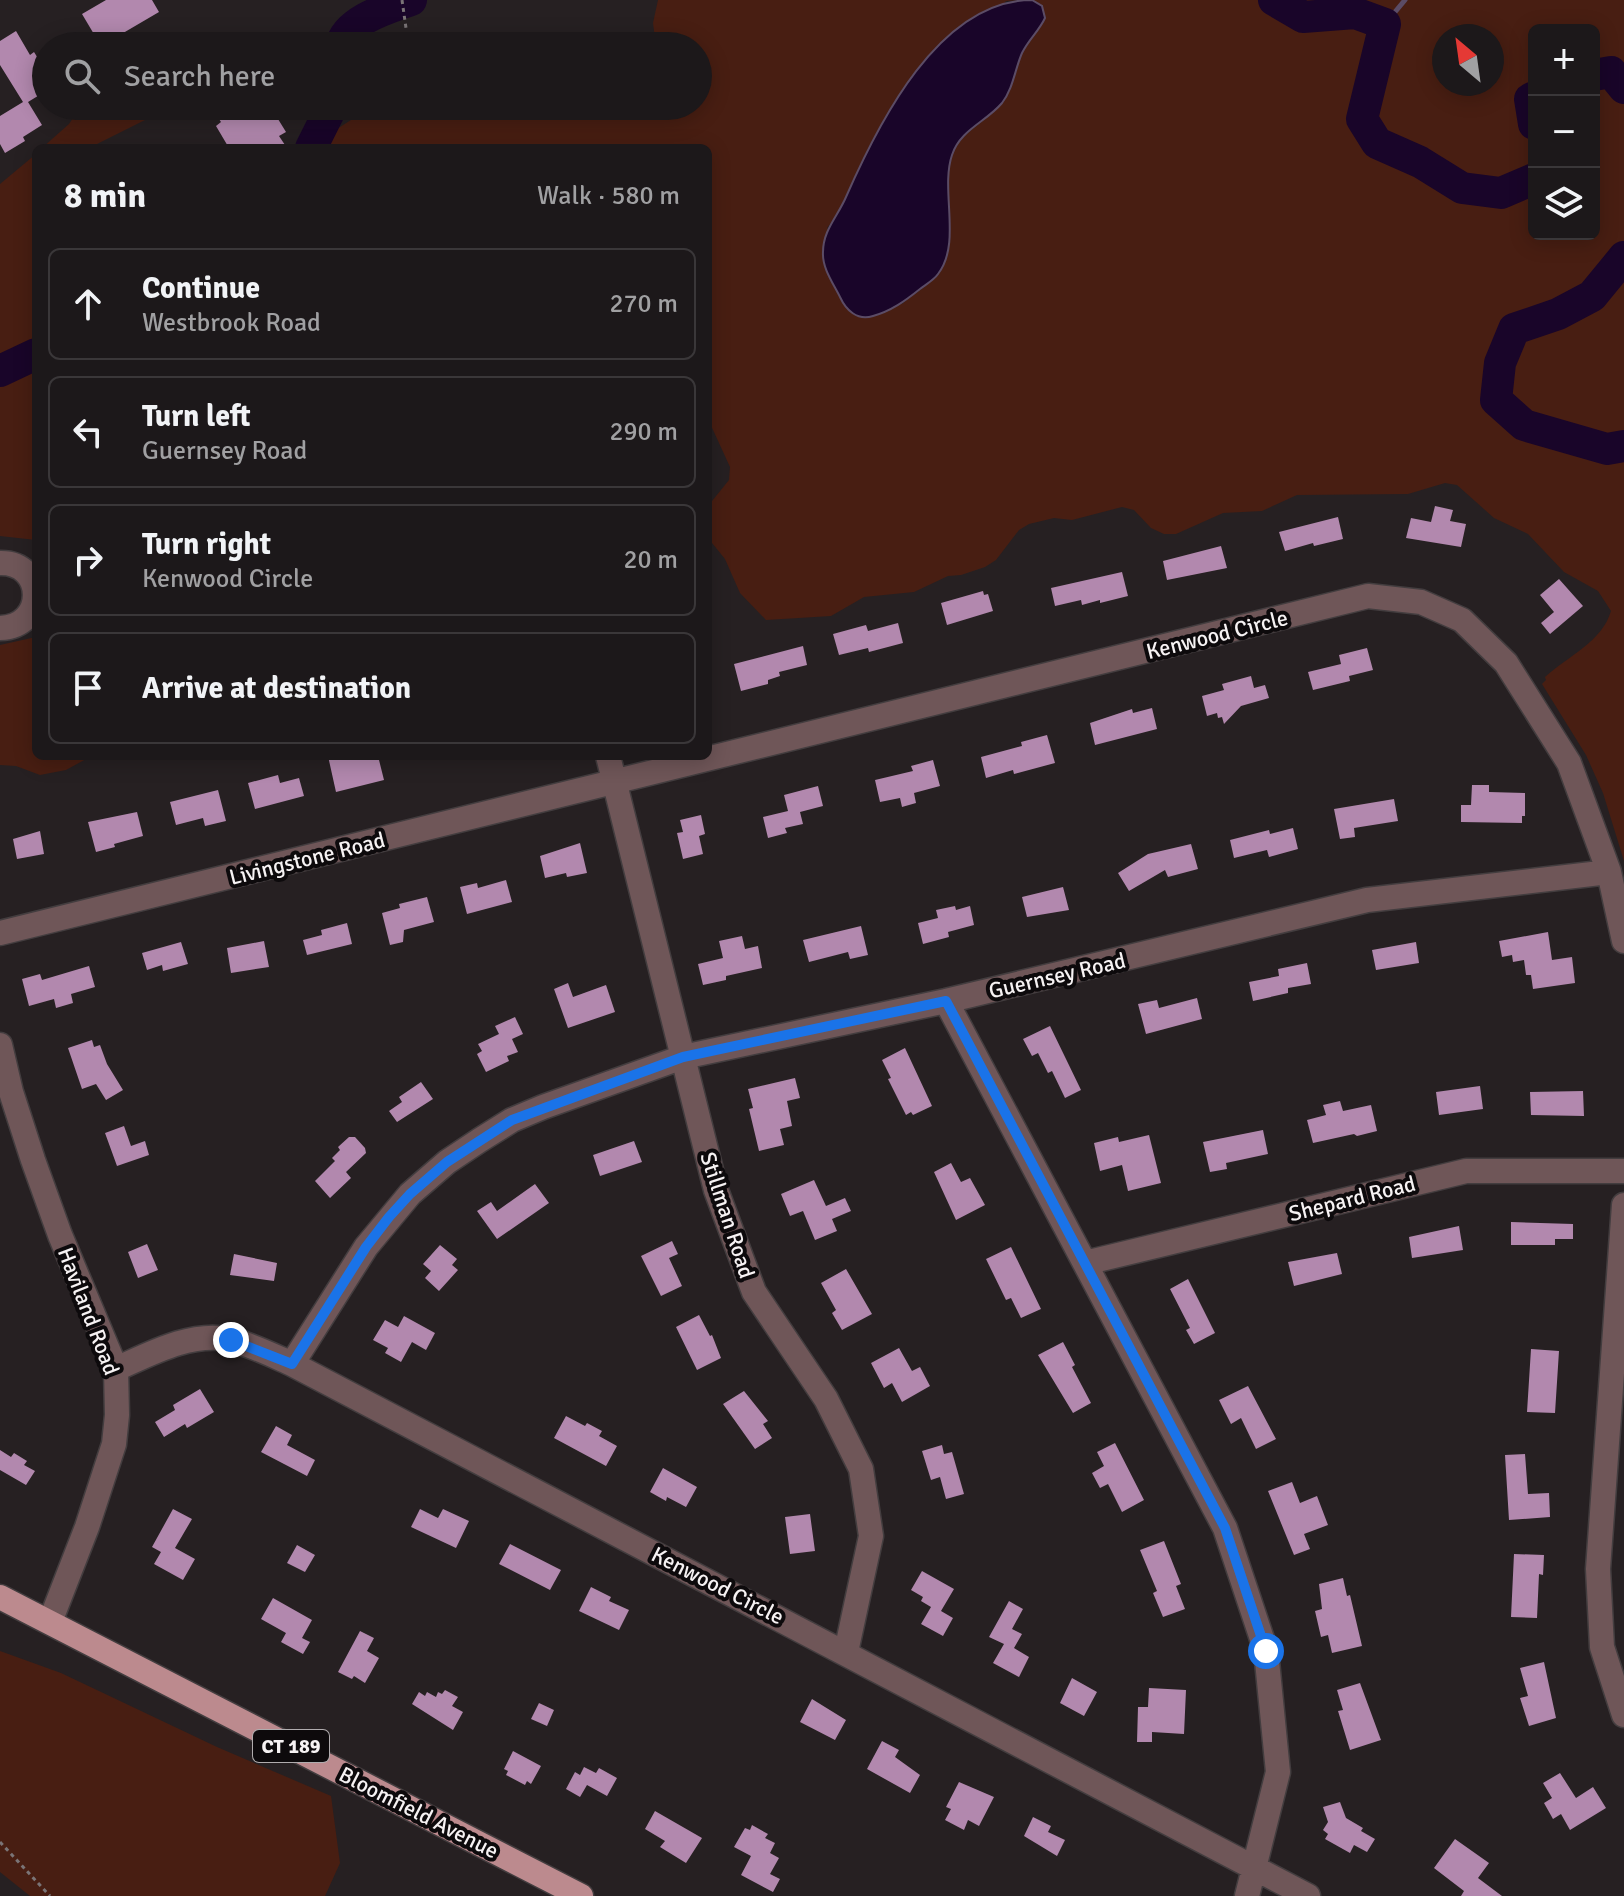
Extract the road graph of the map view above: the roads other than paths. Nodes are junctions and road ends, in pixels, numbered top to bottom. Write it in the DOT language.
graph roads {
  1 [pos="0,563"];
  2 [pos="32,581"];
  3 [pos="32,608"];
  4 [pos="0,628"];
  5 [pos="712,759"];
  6 [pos="609,760"];
  7 [pos="708,760"];
  8 [pos="615,783"];
  9 [pos="1609,872"];
  10 [pos="0,933"];
  11 [pos="1624,941"];
  12 [pos="946,1001"];
  13 [pos="0,1045"];
  14 [pos="683,1057"];
  15 [pos="1624,1171"];
  16 [pos="1624,1205"];
  17 [pos="1085,1263"];
  18 [pos="292,1364"];
  19 [pos="116,1369"];
  20 [pos="0,1597"];
  21 [pos="50,1622"];
  22 [pos="846,1652"];
  23 [pos="1624,1715"];
  24 [pos="1255,1870"];
  25 [pos="581,1896"];
  26 [pos="1247,1896"];
  27 [pos="1308,1896"];
  1 -- 2 [label="street"];
  3 -- 4 [label="street"];
  5 -- 9 [label="street, Kenwood Circle"];
  6 -- 8 [label="street, Stillman Road"];
  7 -- 8 [label="street, Kenwood Circle"];
  8 -- 10 [label="street, Livingstone Road"];
  8 -- 14 [label="street, Stillman Road"];
  9 -- 11 [label="street, Kenwood Circle"];
  9 -- 12 [label="street, Guernsey Road"];
  12 -- 14 [label="street, Guernsey Road"];
  12 -- 17 [label="street"];
  13 -- 19 [label="street, Haviland Road"];
  14 -- 18 [label="street, Guernsey Road"];
  14 -- 22 [label="street, Stillman Road"];
  15 -- 17 [label="street, Shepard Road"];
  16 -- 23 [label="street"];
  17 -- 24 [label="street"];
  18 -- 19 [label="street, Kenwood Circle"];
  18 -- 22 [label="street, Kenwood Circle"];
  19 -- 21 [label="street, Haviland Road"];
  20 -- 21 [label="main road, Bloomfield Avenue / CT 189"];
  21 -- 25 [label="main road, Bloomfield Avenue / CT 189"];
  22 -- 24 [label="street, Kenwood Circle"];
  24 -- 26 [label="street"];
  24 -- 27 [label="street, Kenwood Circle"];
}
